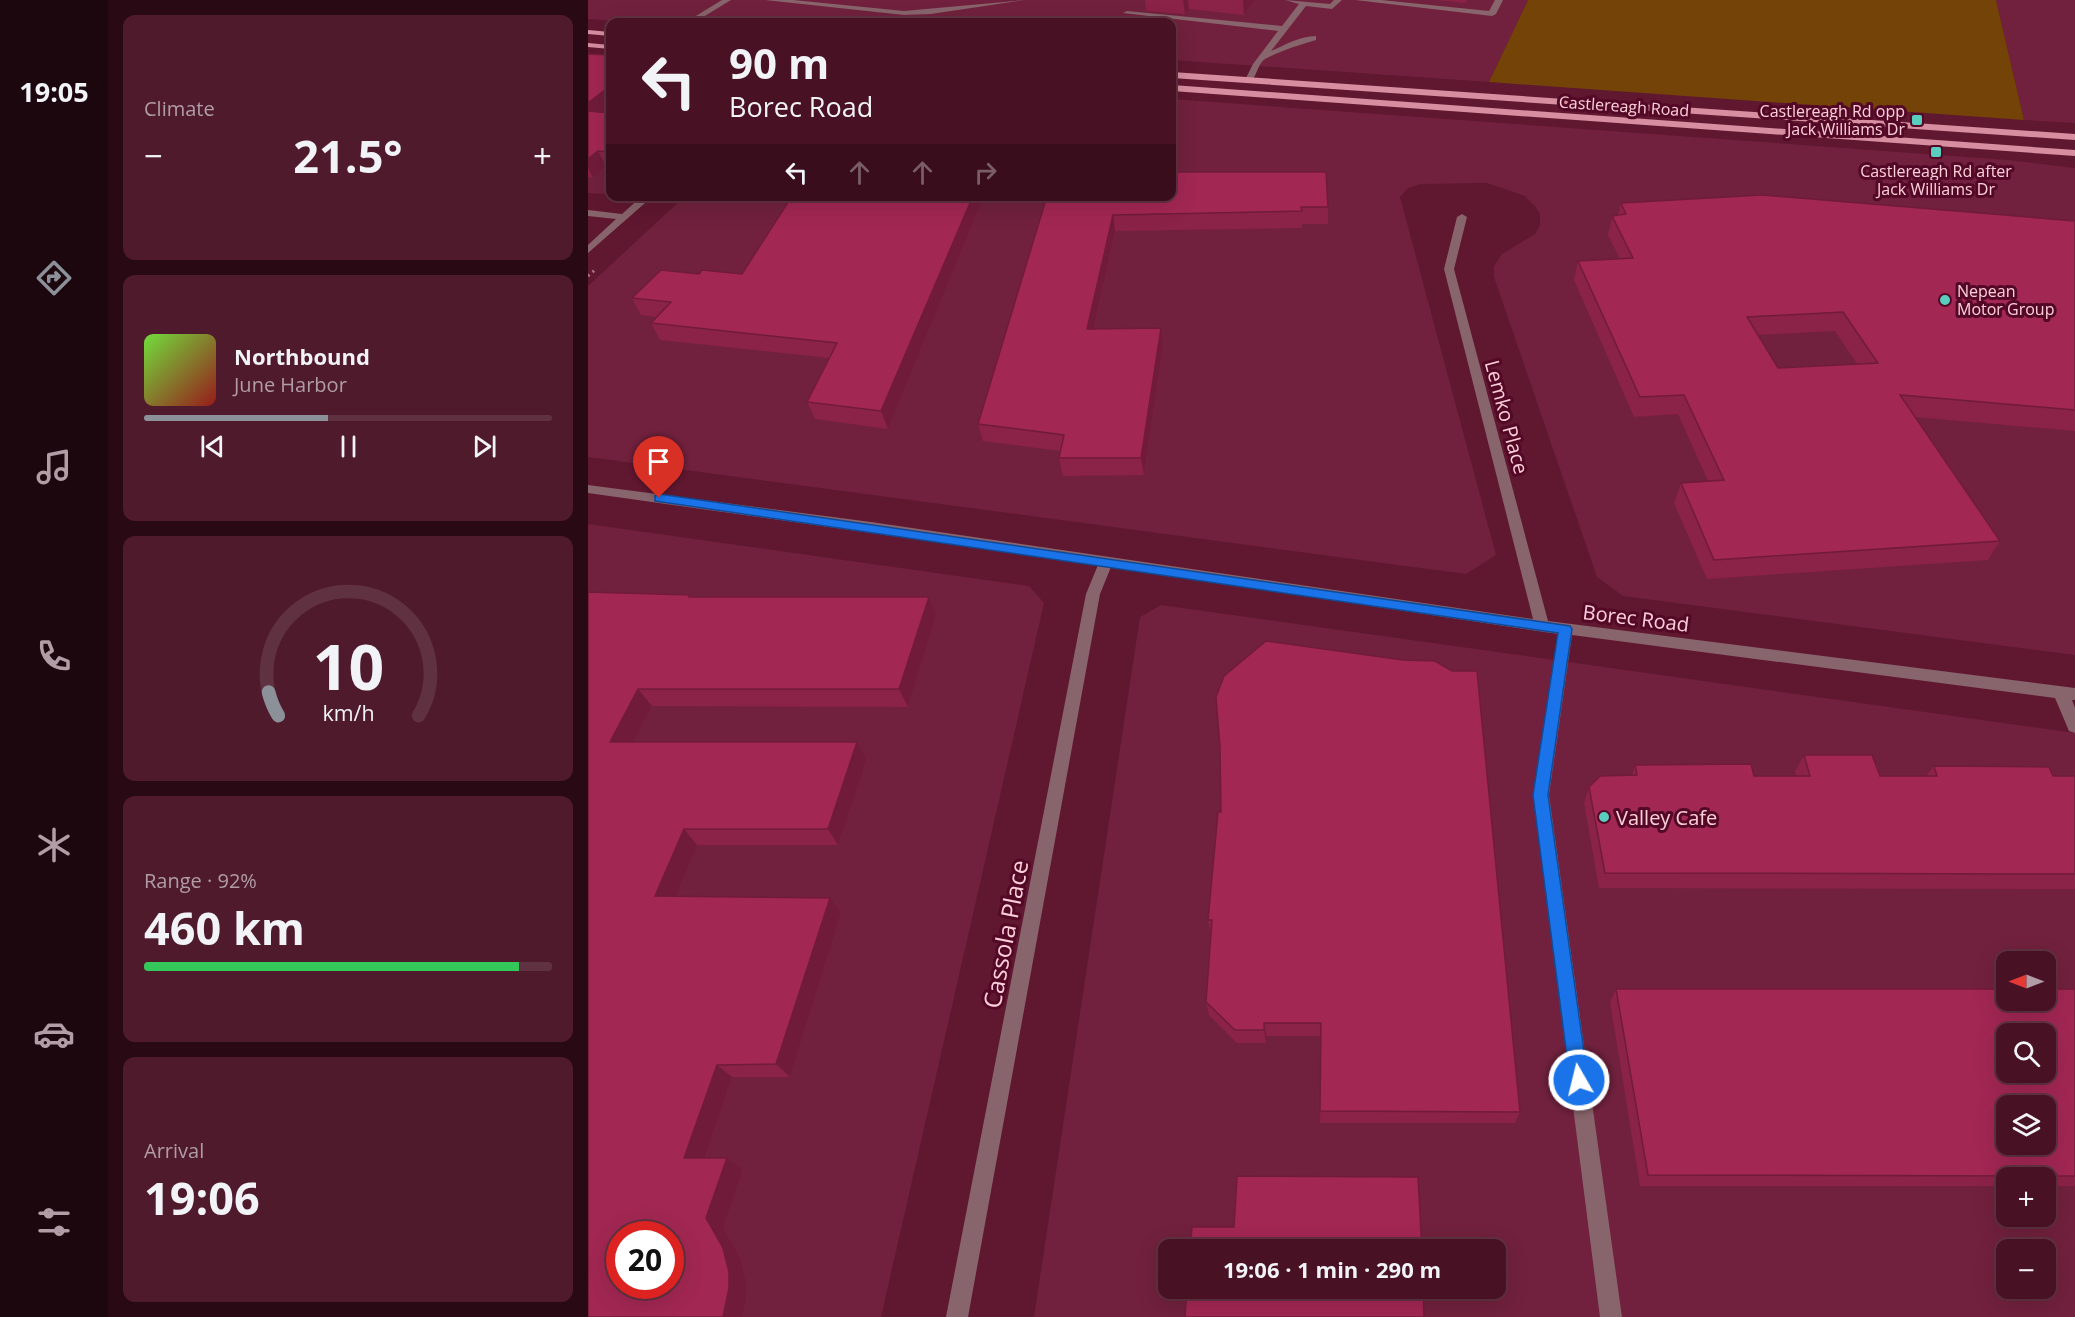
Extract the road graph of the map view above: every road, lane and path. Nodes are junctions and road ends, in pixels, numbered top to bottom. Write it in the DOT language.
graph roads {
  1 [pos="727,0"];
  2 [pos="769,0"];
  3 [pos="1021,0"];
  4 [pos="1289,0"];
  5 [pos="1338,0"];
  6 [pos="1359,0"];
  7 [pos="1499,0"];
  8 [pos="1304,3"];
  9 [pos="1127,13"];
  10 [pos="697,18"];
  11 [pos="1284,29"];
  12 [pos="588,32"];
  13 [pos="606,34"];
  14 [pos="1313,38"];
  15 [pos="588,45"];
  16 [pos="606,46"];
  17 [pos="1260,60"];
  18 [pos="1176,75"];
  19 [pos="1250,80"];
  20 [pos="1176,88"];
  21 [pos="2075,137"];
  22 [pos="2075,155"];
  23 [pos="643,201"];
  24 [pos="588,213"];
  25 [pos="625,217"];
  26 [pos="1462,217"];
  27 [pos="588,250"];
  28 [pos="588,489"];
  29 [pos="1106,562"];
  30 [pos="1542,626"];
  31 [pos="1566,629"];
  32 [pos="2068,693"];
  33 [pos="2075,727"];
  34 [pos="957,1317"];
  35 [pos="1611,1317"];
  1 -- 10 [label="street"];
  2 -- 3 [label="street"];
  4 -- 8 [label="street"];
  5 -- 8 [label="street"];
  6 -- 7 [label="street"];
  8 -- 11 [label="street"];
  9 -- 11 [label="street"];
  11 -- 17 [label="street"];
  12 -- 13 [label="main road"];
  14 -- 17 [label="street"];
  15 -- 16 [label="main road"];
  17 -- 19 [label="street"];
  18 -- 19 [label="main road, Castlereagh Road"];
  19 -- 21 [label="main road, Castlereagh Road"];
  20 -- 22 [label="main road, Castlereagh Road"];
  23 -- 25 [label="street"];
  24 -- 25 [label="street"];
  25 -- 27 [label="street"];
  26 -- 30 [label="street, Lemko Place"];
  28 -- 29 [label="street, Borec Road"];
  29 -- 30 [label="street, Borec Road"];
  29 -- 34 [label="street, Cassola Place"];
  30 -- 31 [label="street, Borec Road"];
  31 -- 32 [label="street, Borec Road"];
  31 -- 35 [label="street"];
  32 -- 33 [label="street"];
}
